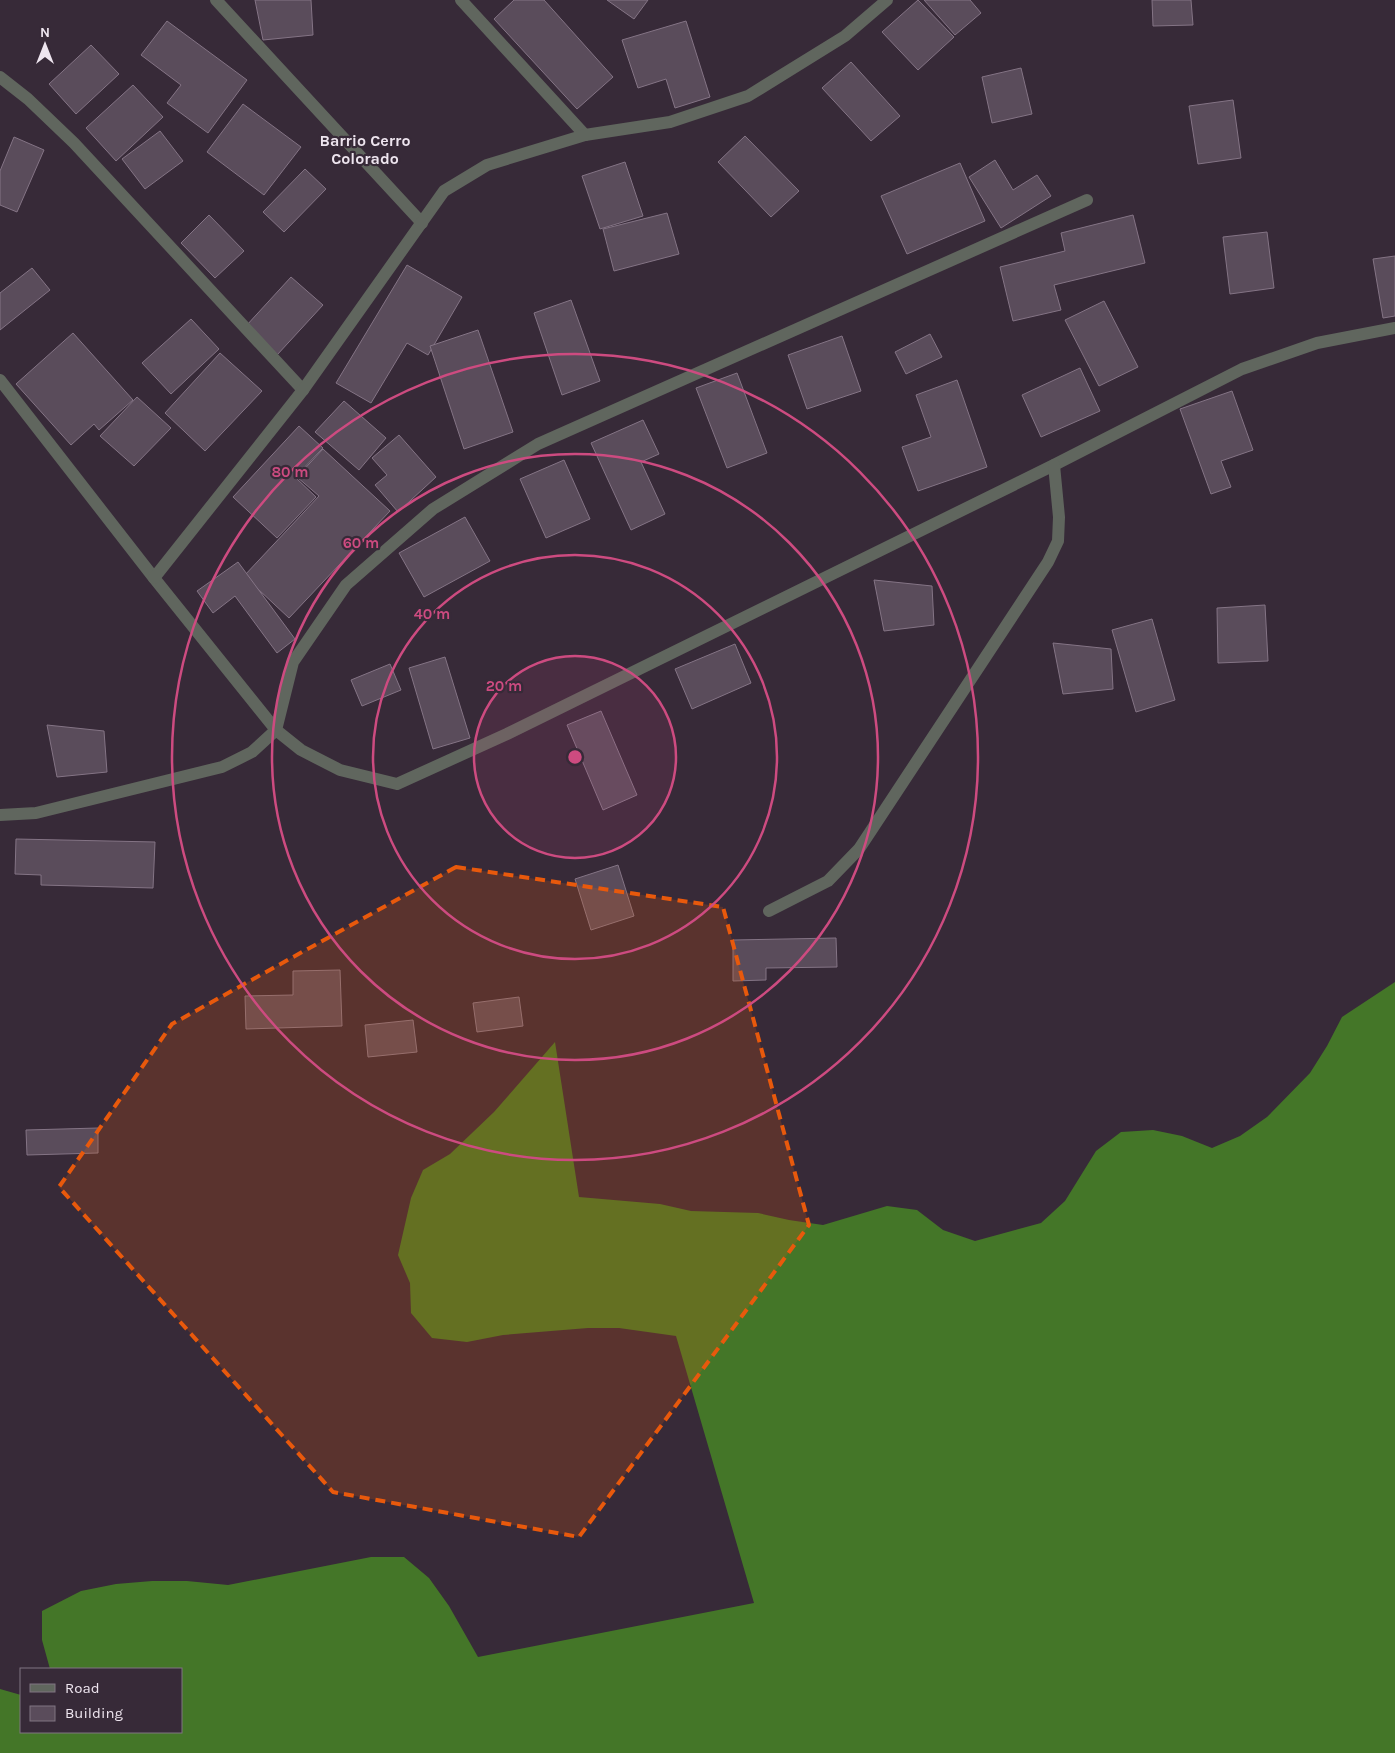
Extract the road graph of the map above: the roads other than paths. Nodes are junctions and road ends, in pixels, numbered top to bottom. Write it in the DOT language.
graph roads {
  1 [pos="216,0"];
  2 [pos="461,0"];
  3 [pos="888,0"];
  4 [pos="0,76"];
  5 [pos="585,135"];
  6 [pos="1088,200"];
  7 [pos="422,223"];
  8 [pos="1395,328"];
  9 [pos="0,380"];
  10 [pos="303,390"];
  11 [pos="1054,465"];
  12 [pos="154,578"];
  13 [pos="276,730"];
  14 [pos="0,815"];
  15 [pos="769,910"];
  1 -- 7 [label="street"];
  2 -- 5 [label="street"];
  3 -- 5 [label="street"];
  4 -- 10 [label="street"];
  5 -- 7 [label="street"];
  6 -- 13 [label="street"];
  7 -- 10 [label="street"];
  8 -- 11 [label="street"];
  9 -- 12 [label="street"];
  10 -- 12 [label="street"];
  11 -- 13 [label="street"];
  11 -- 15 [label="street"];
  12 -- 13 [label="street"];
  13 -- 14 [label="street"];
}
